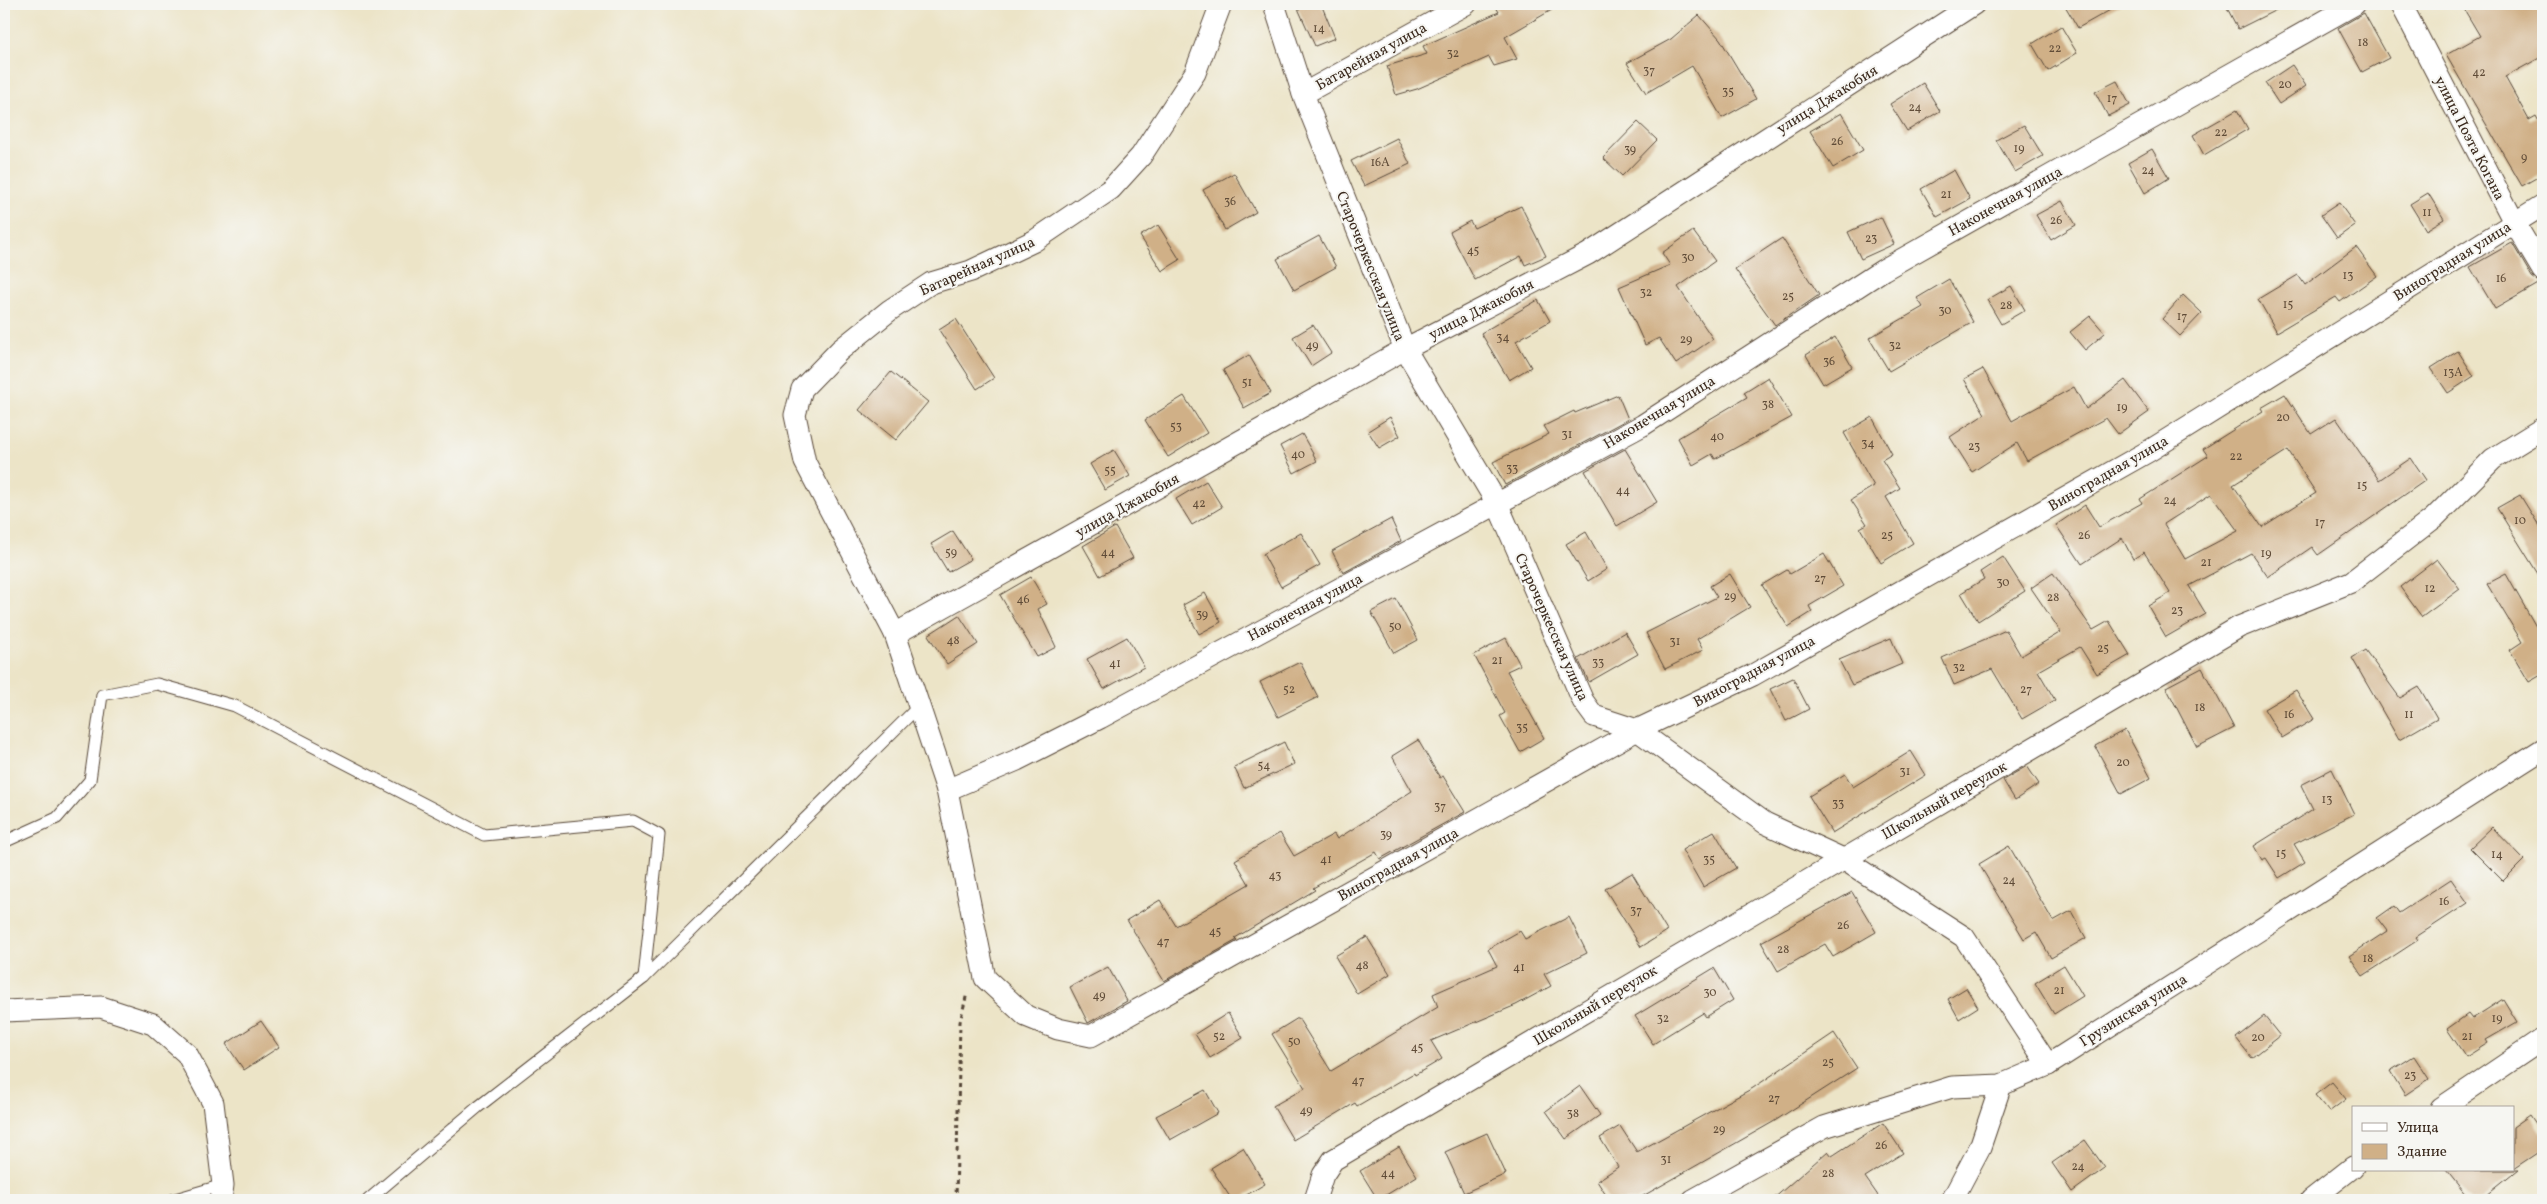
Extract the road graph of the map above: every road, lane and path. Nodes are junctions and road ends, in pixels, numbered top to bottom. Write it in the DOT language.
graph roads {
  1 [pos="1221,4"];
  2 [pos="1274,4"];
  3 [pos="1466,4"];
  4 [pos="1974,4"];
  5 [pos="2355,4"];
  6 [pos="2401,4"];
  7 [pos="1303,94"];
  8 [pos="2543,205"];
  9 [pos="2514,222"];
  10 [pos="2543,271"];
  11 [pos="1405,349"];
  12 [pos="2543,428"];
  13 [pos="1498,503"];
  14 [pos="895,634"];
  15 [pos="919,706"];
  16 [pos="1637,730"];
  17 [pos="2543,749"];
  18 [pos="947,790"];
  19 [pos="4,842"];
  20 [pos="1844,859"];
  21 [pos="644,978"];
  22 [pos="968,987"];
  23 [pos="4,1012"];
  24 [pos="2543,1039"];
  25 [pos="2048,1065"];
  26 [pos="2001,1085"];
  27 [pos="2444,1106"];
  28 [pos="2352,1168"];
  29 [pos="222,1193"];
  30 [pos="172,1200"];
  31 [pos="368,1200"];
  32 [pos="956,1200"];
  33 [pos="1315,1200"];
  34 [pos="1693,1200"];
  35 [pos="1952,1200"];
  36 [pos="2311,1200"];
  1 -- 14 [label="street, Батарейная улица"];
  2 -- 7 [label="street, Старочеркесская улица"];
  3 -- 7 [label="street, Батарейная улица"];
  4 -- 11 [label="street, улица Джакобия"];
  5 -- 13 [label="street, Наконечная улица"];
  6 -- 9 [label="street, улица Поэта Когана"];
  7 -- 11 [label="street, Старочеркесская улица"];
  8 -- 9 [label="street, Виноградная улица"];
  9 -- 10 [label="street, улица Поэта Когана"];
  9 -- 16 [label="street, Виноградная улица"];
  11 -- 13 [label="street, Старочеркесская улица"];
  11 -- 14 [label="street, улица Джакобия"];
  12 -- 20 [label="street, Школьный переулок"];
  13 -- 16 [label="street, Старочеркесская улица"];
  13 -- 18 [label="street, Наконечная улица"];
  14 -- 15 [label="street, Виноградная улица"];
  15 -- 18 [label="street, Виноградная улица"];
  15 -- 21 [label="lane"];
  16 -- 18 [label="street, Виноградная улица"];
  16 -- 20 [label="street, Старочеркесская улица"];
  17 -- 25 [label="street, Грузинская улица"];
  19 -- 21 [label="lane"];
  20 -- 25 [label="street, Старочеркесская улица"];
  20 -- 33 [label="street, Школьный переулок"];
  21 -- 31 [label="lane"];
  22 -- 32 [label="path"];
  23 -- 29 [label="street"];
  24 -- 27 [label="street"];
  25 -- 26 [label="street, Грузинская улица"];
  26 -- 34 [label="street, Грузинская улица"];
  26 -- 35 [label="street"];
  28 -- 36 [label="street"];
  29 -- 30 [label="lane"];
}
